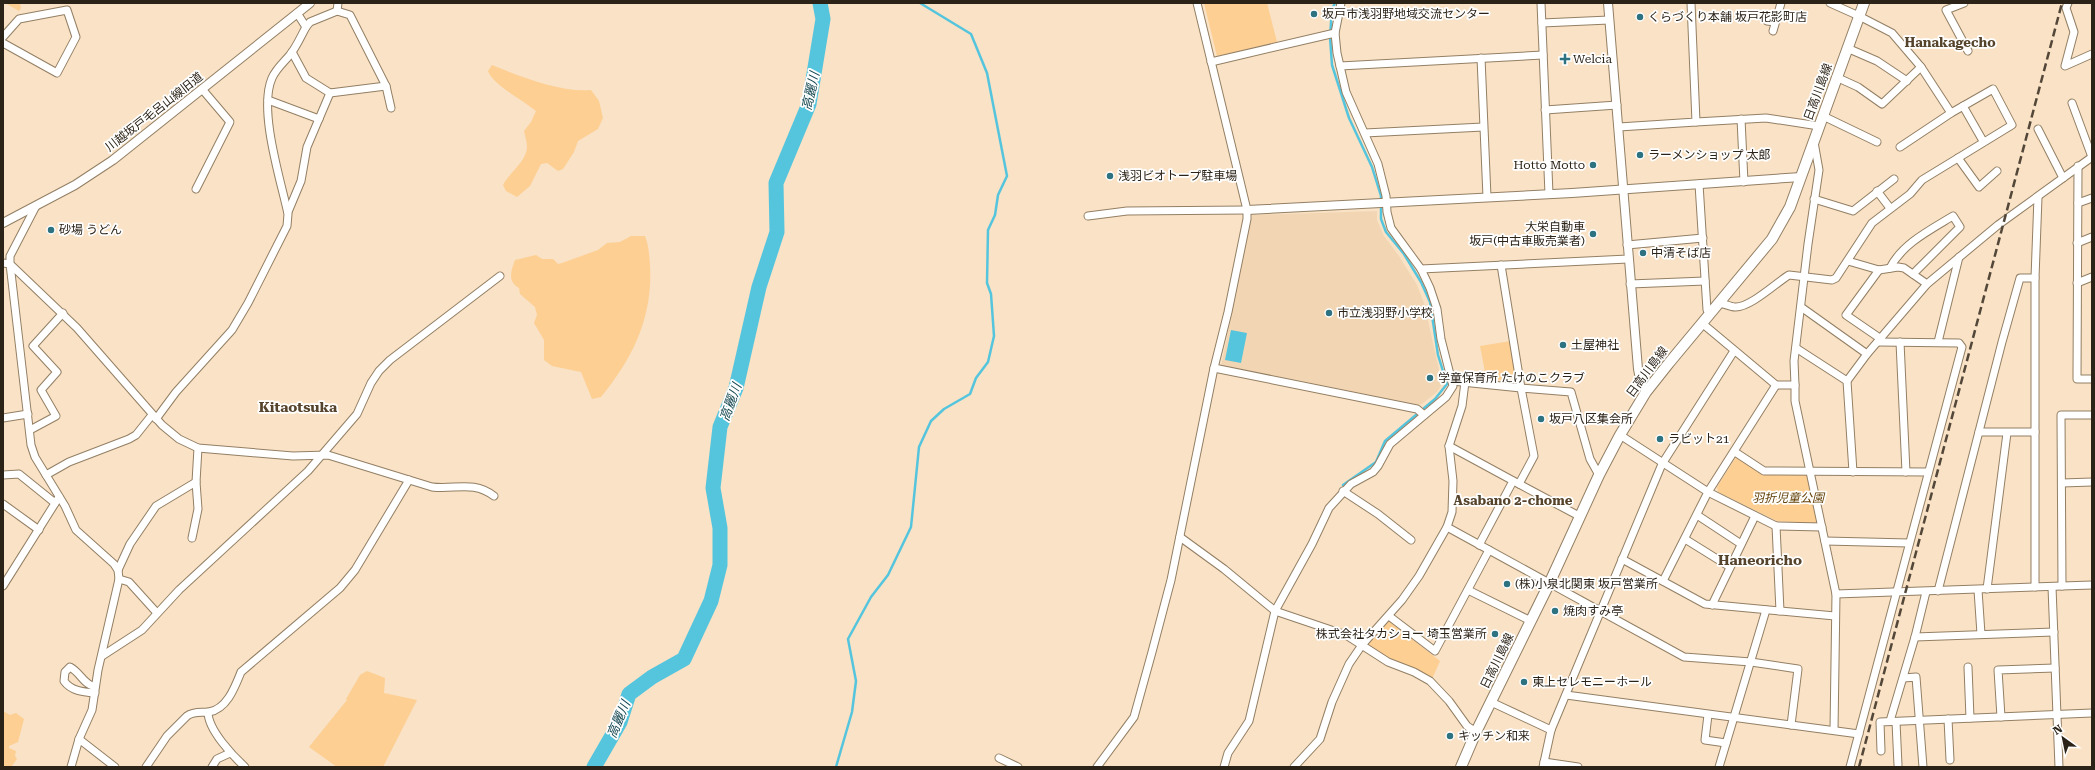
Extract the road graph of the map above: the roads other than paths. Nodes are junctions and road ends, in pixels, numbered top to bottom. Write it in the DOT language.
graph roads {
  1 [pos="310,3"];
  2 [pos="338,3"];
  3 [pos="1197,3"];
  4 [pos="1340,3"];
  5 [pos="1541,3"];
  6 [pos="1608,3"];
  7 [pos="1691,3"];
  8 [pos="1780,3"];
  9 [pos="1830,3"];
  10 [pos="1864,3"];
  11 [pos="1964,3"];
  12 [pos="2068,3"];
  13 [pos="337,11"];
  14 [pos="297,13"];
  15 [pos="1859,16"];
  16 [pos="1609,20"];
  17 [pos="1767,21"];
  18 [pos="1776,22"];
  19 [pos="1542,23"];
  20 [pos="306,27"];
  21 [pos="1773,31"];
  22 [pos="1335,33"];
  23 [pos="3,37"];
  24 [pos="3,43"];
  25 [pos="1847,48"];
  26 [pos="1968,51"];
  27 [pos="292,52"];
  28 [pos="2092,54"];
  29 [pos="1543,55"];
  30 [pos="1481,58"];
  31 [pos="1211,62"];
  32 [pos="1340,66"];
  33 [pos="1921,67"];
  34 [pos="1836,77"];
  35 [pos="1907,81"];
  36 [pos="386,86"];
  37 [pos="202,89"];
  38 [pos="330,92"];
  39 [pos="268,100"];
  40 [pos="2072,103"];
  41 [pos="1617,105"];
  42 [pos="1963,106"];
  43 [pos="391,108"];
  44 [pos="1545,110"];
  45 [pos="1950,114"];
  46 [pos="1823,116"];
  47 [pos="319,119"];
  48 [pos="1741,119"];
  49 [pos="1696,122"];
  50 [pos="1819,126"];
  51 [pos="1483,127"];
  52 [pos="1619,127"];
  53 [pos="2038,129"];
  54 [pos="1365,133"];
  55 [pos="1983,141"];
  56 [pos="1814,142"];
  57 [pos="1877,142"];
  58 [pos="1900,146"];
  59 [pos="2092,157"];
  60 [pos="1958,158"];
  61 [pos="2078,166"];
  62 [pos="1997,171"];
  63 [pos="1802,177"];
  64 [pos="2063,178"];
  65 [pos="1894,179"];
  66 [pos="1744,182"];
  67 [pos="1699,184"];
  68 [pos="1623,188"];
  69 [pos="196,189"];
  70 [pos="1877,191"];
  71 [pos="1549,194"];
  72 [pos="1487,197"];
  73 [pos="2038,197"];
  74 [pos="2092,198"];
  75 [pos="1814,199"];
  76 [pos="1386,203"];
  77 [pos="2078,203"];
  78 [pos="36,206"];
  79 [pos="1890,208"];
  80 [pos="1247,210"];
  81 [pos="288,212"];
  82 [pos="1088,216"];
  83 [pos="5,220"];
  84 [pos="2092,237"];
  85 [pos="1702,238"];
  86 [pos="2077,243"];
  87 [pos="1627,245"];
  88 [pos="1959,257"];
  89 [pos="1628,259"];
  90 [pos="1848,261"];
  91 [pos="6,263"];
  92 [pos="1501,266"];
  93 [pos="1890,268"];
  94 [pos="1421,270"];
  95 [pos="1879,270"];
  96 [pos="1913,274"];
  97 [pos="1805,275"];
  98 [pos="500,276"];
  99 [pos="2092,277"];
  100 [pos="2035,278"];
  101 [pos="1705,281"];
  102 [pos="2077,283"];
  103 [pos="1630,284"];
  104 [pos="1927,284"];
  105 [pos="1720,303"];
  106 [pos="1801,307"];
  107 [pos="1712,312"];
  108 [pos="63,313"];
  109 [pos="1703,324"];
  110 [pos="1879,340"];
  111 [pos="1900,342"];
  112 [pos="1938,342"];
  113 [pos="1796,348"];
  114 [pos="1734,351"];
  115 [pos="1867,354"];
  116 [pos="1214,368"];
  117 [pos="2092,379"];
  118 [pos="1452,381"];
  119 [pos="1847,381"];
  120 [pos="1465,382"];
  121 [pos="1776,385"];
  122 [pos="1795,385"];
  123 [pos="1522,388"];
  124 [pos="1646,392"];
  125 [pos="28,414"];
  126 [pos="2092,414"];
  127 [pos="1424,415"];
  128 [pos="154,417"];
  129 [pos="3,418"];
  130 [pos="30,430"];
  131 [pos="1978,432"];
  132 [pos="2035,432"];
  133 [pos="2007,433"];
  134 [pos="1620,436"];
  135 [pos="1449,446"];
  136 [pos="198,448"];
  137 [pos="1735,452"];
  138 [pos="323,454"];
  139 [pos="1662,464"];
  140 [pos="1811,471"];
  141 [pos="1853,472"];
  142 [pos="1906,472"];
  143 [pos="1928,472"];
  144 [pos="3,475"];
  145 [pos="46,475"];
  146 [pos="1599,475"];
  147 [pos="409,480"];
  148 [pos="196,482"];
  149 [pos="1516,482"];
  150 [pos="2092,482"];
  151 [pos="2062,483"];
  152 [pos="1343,492"];
  153 [pos="1708,492"];
  154 [pos="494,496"];
  155 [pos="57,500"];
  156 [pos="3,504"];
  157 [pos="1697,515"];
  158 [pos="1579,516"];
  159 [pos="1754,516"];
  160 [pos="1776,526"];
  161 [pos="1447,527"];
  162 [pos="1822,527"];
  163 [pos="39,530"];
  164 [pos="1180,537"];
  165 [pos="192,538"];
  166 [pos="1685,539"];
  167 [pos="1411,540"];
  168 [pos="1825,541"];
  169 [pos="1909,543"];
  170 [pos="1741,544"];
  171 [pos="1478,545"];
  172 [pos="1489,550"];
  173 [pos="1622,559"];
  174 [pos="1730,567"];
  175 [pos="118,570"];
  176 [pos="119,579"];
  177 [pos="1663,581"];
  178 [pos="1549,584"];
  179 [pos="2092,585"];
  180 [pos="3,586"];
  181 [pos="2062,586"];
  182 [pos="2036,587"];
  183 [pos="2052,587"];
  184 [pos="1987,589"];
  185 [pos="1468,590"];
  186 [pos="1978,590"];
  187 [pos="1938,591"];
  188 [pos="1926,592"];
  189 [pos="1896,593"];
  190 [pos="1836,594"];
  191 [pos="1712,604"];
  192 [pos="1600,610"];
  193 [pos="1766,610"];
  194 [pos="1275,611"];
  195 [pos="1780,611"];
  196 [pos="157,613"];
  197 [pos="1389,616"];
  198 [pos="1835,616"];
  199 [pos="1531,621"];
  200 [pos="2054,632"];
  201 [pos="1981,634"];
  202 [pos="1915,637"];
  203 [pos="1362,645"];
  204 [pos="102,656"];
  205 [pos="1751,662"];
  206 [pos="1968,667"];
  207 [pos="2055,668"];
  208 [pos="1904,678"];
  209 [pos="1566,695"];
  210 [pos="1491,702"];
  211 [pos="208,712"];
  212 [pos="2092,713"];
  213 [pos="2058,714"];
  214 [pos="1708,715"];
  215 [pos="2000,717"];
  216 [pos="1733,718"];
  217 [pos="1970,718"];
  218 [pos="1948,719"];
  219 [pos="1921,720"];
  220 [pos="1893,721"];
  221 [pos="1791,725"];
  222 [pos="1551,730"];
  223 [pos="1834,730"];
  224 [pos="1476,732"];
  225 [pos="1859,734"];
  226 [pos="79,739"];
  227 [pos="1726,743"];
  228 [pos="1881,751"];
  229 [pos="230,753"];
  230 [pos="999,758"];
  231 [pos="1950,760"];
  232 [pos="1544,765"];
  233 [pos="1898,765"];
  234 [pos="71,767"];
  235 [pos="115,767"];
  236 [pos="146,767"];
  237 [pos="212,767"];
  238 [pos="246,767"];
  239 [pos="1018,767"];
  240 [pos="1097,767"];
  241 [pos="1224,767"];
  242 [pos="1294,767"];
  243 [pos="1461,767"];
  244 [pos="1578,767"];
  245 [pos="1719,767"];
  246 [pos="1850,767"];
  247 [pos="1923,767"];
  248 [pos="2059,767"];
  1 -- 14 [label="street, 川越坂戸毛呂山線旧道"];
  2 -- 13 [label="street"];
  3 -- 31 [label="street"];
  4 -- 22 [label="street"];
  5 -- 19 [label="street"];
  6 -- 16 [label="street"];
  7 -- 49 [label="street"];
  8 -- 18 [label="street"];
  9 -- 15 [label="street"];
  10 -- 15 [label="main road, 日高川島線"];
  11 -- 26 [label="street"];
  12 -- 28 [label="street"];
  13 -- 20 [label="street"];
  13 -- 36 [label="street"];
  14 -- 20 [label="street"];
  14 -- 37 [label="street, 川越坂戸毛呂山線旧道"];
  15 -- 25 [label="main road, 日高川島線"];
  15 -- 33 [label="street"];
  16 -- 19 [label="street"];
  16 -- 41 [label="street"];
  17 -- 18 [label="street"];
  18 -- 21 [label="street"];
  19 -- 29 [label="street"];
  20 -- 27 [label="street"];
  22 -- 31 [label="street"];
  22 -- 32 [label="street"];
  23 -- 24 [label="street"];
  25 -- 34 [label="main road, 日高川島線"];
  25 -- 35 [label="street"];
  27 -- 38 [label="street"];
  27 -- 39 [label="street"];
  29 -- 30 [label="street"];
  29 -- 44 [label="street"];
  30 -- 32 [label="street"];
  30 -- 51 [label="street"];
  31 -- 80 [label="street"];
  32 -- 54 [label="street"];
  33 -- 35 [label="street"];
  33 -- 45 [label="street"];
  34 -- 35 [label="street"];
  34 -- 46 [label="main road, 日高川島線"];
  36 -- 38 [label="street"];
  36 -- 43 [label="street"];
  37 -- 69 [label="street"];
  37 -- 78 [label="street, 川越坂戸毛呂山線旧道"];
  38 -- 47 [label="street"];
  39 -- 47 [label="street"];
  39 -- 81 [label="street"];
  40 -- 59 [label="street"];
  41 -- 44 [label="street"];
  41 -- 52 [label="street"];
  42 -- 45 [label="street"];
  42 -- 55 [label="street"];
  42 -- 55 [label="street"];
  44 -- 71 [label="street"];
  45 -- 58 [label="street"];
  46 -- 50 [label="main road, 日高川島線"];
  46 -- 57 [label="street"];
  47 -- 81 [label="street"];
  48 -- 49 [label="street"];
  48 -- 50 [label="street"];
  48 -- 66 [label="street"];
  49 -- 52 [label="street"];
  50 -- 56 [label="main road, 日高川島線"];
  51 -- 54 [label="street"];
  51 -- 72 [label="street"];
  52 -- 68 [label="street"];
  53 -- 64 [label="street"];
  54 -- 76 [label="street"];
  55 -- 60 [label="street"];
  56 -- 63 [label="main road, 日高川島線"];
  56 -- 75 [label="street"];
  59 -- 61 [label="street"];
  60 -- 62 [label="street"];
  60 -- 79 [label="street"];
  61 -- 64 [label="street"];
  61 -- 77 [label="street"];
  63 -- 66 [label="street"];
  63 -- 105 [label="main road, 日高川島線"];
  64 -- 73 [label="street"];
  65 -- 70 [label="street"];
  66 -- 67 [label="street"];
  67 -- 68 [label="street"];
  67 -- 85 [label="street"];
  68 -- 71 [label="street"];
  68 -- 87 [label="street"];
  70 -- 75 [label="street"];
  70 -- 79 [label="street"];
  71 -- 72 [label="street"];
  72 -- 76 [label="street"];
  73 -- 88 [label="street"];
  73 -- 100 [label="street"];
  74 -- 77 [label="street"];
  75 -- 97 [label="street"];
  76 -- 80 [label="street"];
  76 -- 94 [label="street"];
  77 -- 86 [label="street"];
  78 -- 83 [label="street, 川越坂戸毛呂山線旧道"];
  78 -- 91 [label="street"];
  79 -- 90 [label="street"];
  80 -- 82 [label="street"];
  80 -- 116 [label="street"];
  81 -- 128 [label="street"];
  84 -- 86 [label="street"];
  85 -- 87 [label="street"];
  85 -- 101 [label="street"];
  86 -- 102 [label="street"];
  87 -- 89 [label="street"];
  88 -- 104 [label="street"];
  88 -- 112 [label="street"];
  89 -- 92 [label="street"];
  89 -- 103 [label="street"];
  90 -- 95 [label="street"];
  90 -- 97 [label="street"];
  91 -- 108 [label="street"];
  91 -- 125 [label="street"];
  92 -- 94 [label="street"];
  92 -- 123 [label="street"];
  93 -- 95 [label="street"];
  93 -- 96 [label="street"];
  93 -- 96 [label="street"];
  94 -- 118 [label="street"];
  95 -- 110 [label="street"];
  96 -- 104 [label="street"];
  97 -- 105 [label="street"];
  97 -- 106 [label="street"];
  98 -- 138 [label="street"];
  99 -- 102 [label="street"];
  100 -- 131 [label="street"];
  100 -- 132 [label="street"];
  101 -- 103 [label="street"];
  101 -- 107 [label="street"];
  102 -- 117 [label="street"];
  103 -- 124 [label="street"];
  104 -- 110 [label="street"];
  105 -- 107 [label="main road, 日高川島線"];
  106 -- 113 [label="street"];
  106 -- 115 [label="street"];
  107 -- 109 [label="main road, 日高川島線"];
  108 -- 128 [label="street"];
  108 -- 130 [label="street"];
  109 -- 114 [label="street"];
  109 -- 124 [label="main road, 日高川島線"];
  110 -- 111 [label="street"];
  110 -- 115 [label="street"];
  111 -- 112 [label="street"];
  111 -- 142 [label="street"];
  112 -- 143 [label="street"];
  113 -- 119 [label="street"];
  113 -- 122 [label="street"];
  114 -- 121 [label="street"];
  114 -- 139 [label="street"];
  115 -- 119 [label="street"];
  116 -- 127 [label="street"];
  116 -- 164 [label="street"];
  118 -- 120 [label="street"];
  118 -- 127 [label="street"];
  119 -- 141 [label="street"];
  120 -- 123 [label="street"];
  120 -- 135 [label="street"];
  121 -- 122 [label="street"];
  121 -- 137 [label="street"];
  122 -- 140 [label="street"];
  123 -- 146 [label="street"];
  123 -- 149 [label="street"];
  124 -- 134 [label="main road, 日高川島線"];
  125 -- 129 [label="street"];
  125 -- 130 [label="street"];
  126 -- 151 [label="street"];
  127 -- 152 [label="street"];
  128 -- 136 [label="street"];
  128 -- 145 [label="street"];
  130 -- 145 [label="street"];
  131 -- 133 [label="street"];
  131 -- 187 [label="street"];
  132 -- 133 [label="street"];
  132 -- 182 [label="street"];
  133 -- 184 [label="street"];
  134 -- 139 [label="street"];
  134 -- 146 [label="main road, 日高川島線"];
  135 -- 149 [label="street"];
  135 -- 161 [label="street"];
  136 -- 138 [label="street"];
  136 -- 148 [label="street"];
  137 -- 140 [label="street"];
  137 -- 153 [label="street"];
  138 -- 147 [label="street"];
  138 -- 196 [label="street"];
  139 -- 153 [label="street"];
  139 -- 173 [label="street"];
  140 -- 141 [label="street"];
  140 -- 162 [label="street"];
  141 -- 142 [label="street"];
  142 -- 143 [label="street"];
  143 -- 169 [label="street"];
  144 -- 155 [label="street"];
  145 -- 155 [label="street"];
  146 -- 158 [label="main road, 日高川島線"];
  147 -- 154 [label="street"];
  147 -- 211 [label="street"];
  148 -- 165 [label="street"];
  148 -- 175 [label="street"];
  149 -- 158 [label="street"];
  149 -- 171 [label="street"];
  150 -- 151 [label="street"];
  151 -- 181 [label="street"];
  152 -- 167 [label="street"];
  152 -- 194 [label="street"];
  153 -- 157 [label="street"];
  153 -- 159 [label="street"];
  155 -- 163 [label="street"];
  155 -- 175 [label="street"];
  156 -- 163 [label="street"];
  157 -- 166 [label="street"];
  157 -- 170 [label="street"];
  158 -- 178 [label="main road, 日高川島線"];
  159 -- 160 [label="street"];
  159 -- 170 [label="street"];
  160 -- 162 [label="street"];
  160 -- 195 [label="street"];
  161 -- 171 [label="street"];
  161 -- 197 [label="street"];
  162 -- 168 [label="street"];
  163 -- 180 [label="street"];
  164 -- 194 [label="street"];
  164 -- 240 [label="street"];
  166 -- 174 [label="street"];
  166 -- 177 [label="street"];
  168 -- 169 [label="street"];
  168 -- 190 [label="street"];
  169 -- 189 [label="street"];
  170 -- 174 [label="street"];
  171 -- 172 [label="street"];
  172 -- 178 [label="street"];
  172 -- 185 [label="street"];
  173 -- 177 [label="street"];
  173 -- 192 [label="street"];
  174 -- 191 [label="street"];
  175 -- 176 [label="street"];
  176 -- 196 [label="street"];
  176 -- 204 [label="street"];
  177 -- 191 [label="street"];
  178 -- 192 [label="street"];
  178 -- 199 [label="main road, 日高川島線"];
  179 -- 181 [label="street"];
  181 -- 183 [label="street"];
  182 -- 183 [label="street"];
  182 -- 184 [label="street"];
  183 -- 200 [label="street"];
  184 -- 186 [label="street"];
  185 -- 197 [label="street"];
  185 -- 199 [label="street"];
  186 -- 187 [label="street"];
  186 -- 201 [label="street"];
  187 -- 188 [label="street"];
  188 -- 189 [label="street"];
  188 -- 202 [label="street"];
  189 -- 190 [label="street"];
  189 -- 225 [label="street"];
  190 -- 198 [label="street"];
  191 -- 193 [label="street"];
  192 -- 205 [label="street"];
  192 -- 209 [label="street"];
  193 -- 195 [label="street"];
  193 -- 205 [label="street"];
  194 -- 203 [label="street"];
  194 -- 241 [label="street"];
  195 -- 198 [label="street"];
  196 -- 204 [label="street"];
  197 -- 203 [label="street"];
  198 -- 223 [label="street"];
  199 -- 210 [label="main road, 日高川島線"];
  200 -- 201 [label="street"];
  200 -- 207 [label="street"];
  201 -- 202 [label="street"];
  202 -- 208 [label="street"];
  203 -- 224 [label="street"];
  203 -- 242 [label="street"];
  204 -- 226 [label="street"];
  205 -- 216 [label="street"];
  205 -- 221 [label="street"];
  206 -- 217 [label="street"];
  207 -- 213 [label="street"];
  207 -- 215 [label="street"];
  208 -- 219 [label="street"];
  208 -- 220 [label="street"];
  209 -- 214 [label="street"];
  209 -- 222 [label="street"];
  210 -- 222 [label="street"];
  210 -- 224 [label="main road, 日高川島線"];
  211 -- 229 [label="street"];
  211 -- 236 [label="street"];
  212 -- 213 [label="street"];
  213 -- 215 [label="street"];
  213 -- 248 [label="street"];
  214 -- 216 [label="street"];
  214 -- 227 [label="street"];
  215 -- 217 [label="street"];
  216 -- 221 [label="street"];
  216 -- 227 [label="street"];
  217 -- 218 [label="street"];
  218 -- 219 [label="street"];
  218 -- 231 [label="street"];
  219 -- 220 [label="street"];
  219 -- 247 [label="street"];
  220 -- 228 [label="street"];
  220 -- 233 [label="street"];
  221 -- 223 [label="street"];
  222 -- 232 [label="street"];
  223 -- 225 [label="street"];
  224 -- 243 [label="main road, 日高川島線"];
  225 -- 246 [label="street"];
  226 -- 234 [label="street"];
  226 -- 235 [label="street"];
  227 -- 245 [label="street"];
  229 -- 237 [label="street"];
  229 -- 238 [label="street"];
  230 -- 239 [label="street"];
  232 -- 244 [label="street"];
}
